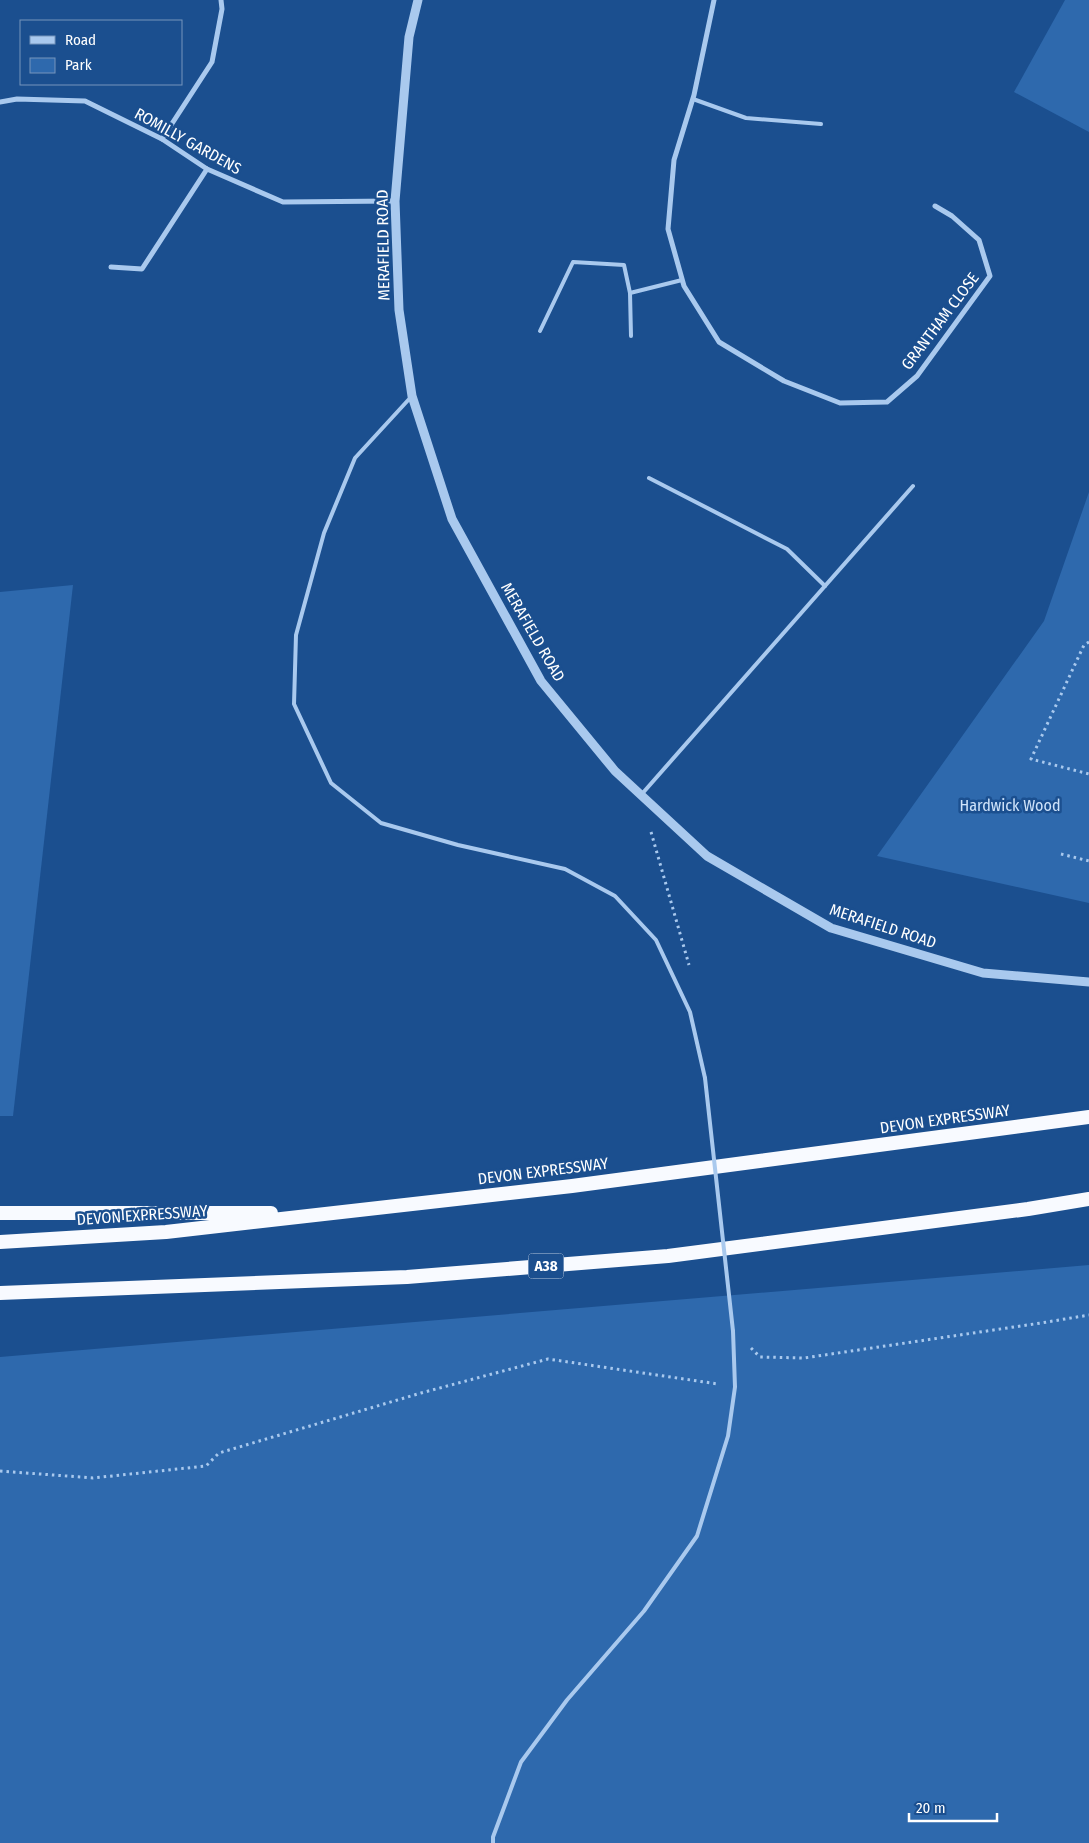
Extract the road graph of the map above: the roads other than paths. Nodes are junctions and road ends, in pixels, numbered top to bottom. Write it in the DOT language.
graph roads {
  1 [pos="221,0"];
  2 [pos="418,0"];
  3 [pos="714,0"];
  4 [pos="693,99"];
  5 [pos="0,102"];
  6 [pos="821,124"];
  7 [pos="162,139"];
  8 [pos="207,169"];
  9 [pos="395,201"];
  10 [pos="935,206"];
  11 [pos="111,267"];
  12 [pos="682,280"];
  13 [pos="630,293"];
  14 [pos="540,331"];
  15 [pos="632,336"];
  16 [pos="412,396"];
  17 [pos="649,478"];
  18 [pos="912,486"];
  19 [pos="825,586"];
  20 [pos="640,795"];
  21 [pos="1089,982"];
  22 [pos="1089,1117"];
  23 [pos="1089,1199"];
  24 [pos="0,1213"];
  25 [pos="339,1213"];
  26 [pos="0,1242"];
  27 [pos="0,1293"];
  28 [pos="493,1843"];
  1 -- 7 [label="street"];
  2 -- 9 [label="street, MERAFIELD ROAD"];
  3 -- 4 [label="street, GRANTHAM CLOSE"];
  4 -- 6 [label="lane"];
  4 -- 12 [label="street, GRANTHAM CLOSE"];
  5 -- 7 [label="street, ROMILLY GARDENS"];
  7 -- 8 [label="street, ROMILLY GARDENS"];
  8 -- 9 [label="street, ROMILLY GARDENS"];
  8 -- 11 [label="street"];
  9 -- 16 [label="street, MERAFIELD ROAD"];
  10 -- 12 [label="street, GRANTHAM CLOSE"];
  12 -- 13 [label="lane"];
  13 -- 14 [label="lane"];
  13 -- 15 [label="lane"];
  16 -- 20 [label="street, MERAFIELD ROAD"];
  16 -- 28 [label="lane, bridge"];
  17 -- 19 [label="lane"];
  18 -- 19 [label="lane"];
  19 -- 20 [label="lane"];
  20 -- 21 [label="street, MERAFIELD ROAD"];
  22 -- 25 [label="highway, DEVON EXPRESSWAY"];
  23 -- 27 [label="highway, A38"];
  24 -- 25 [label="highway"];
  25 -- 26 [label="highway, DEVON EXPRESSWAY"];
}
